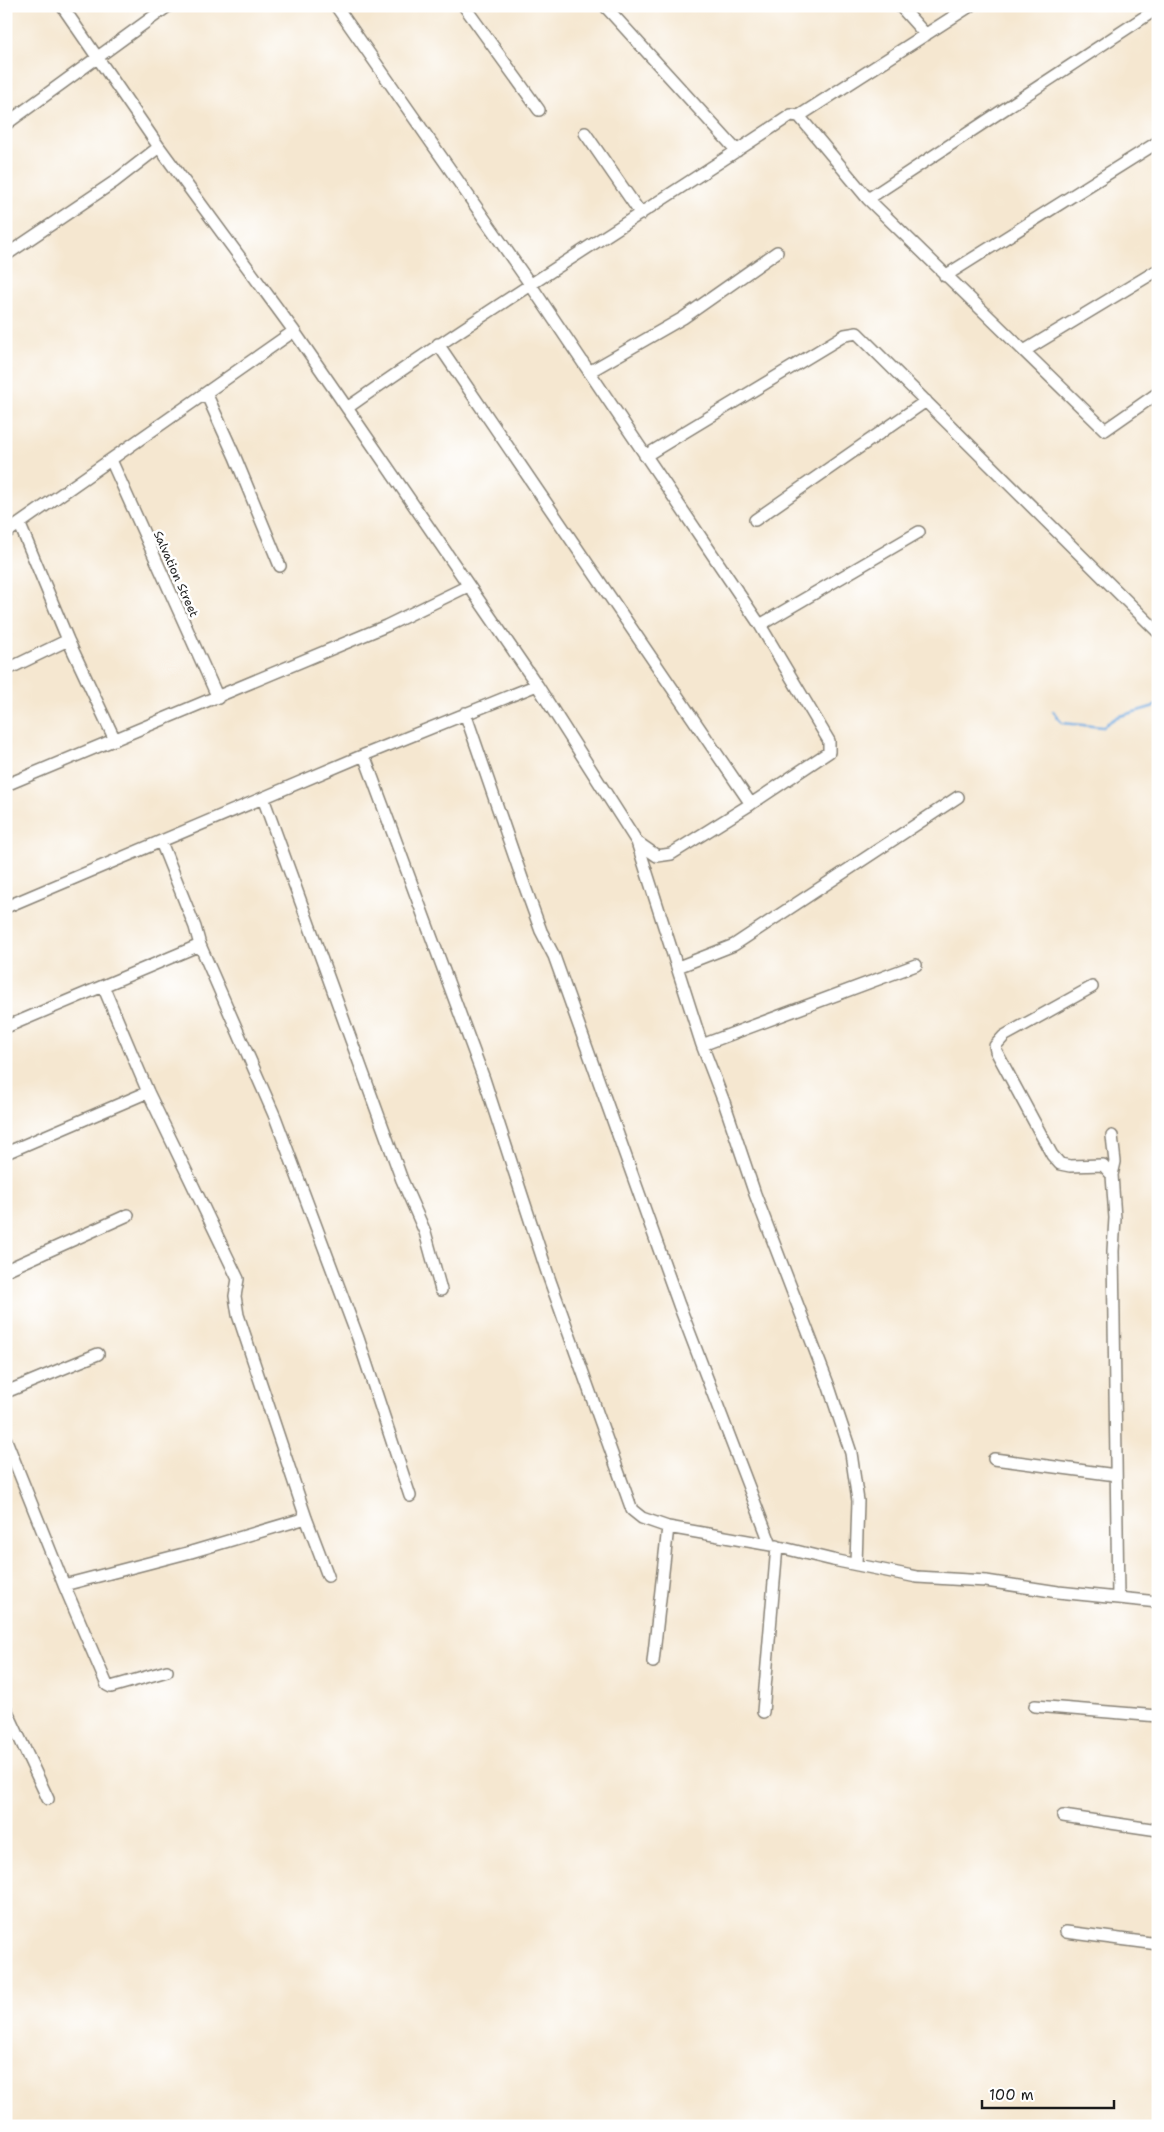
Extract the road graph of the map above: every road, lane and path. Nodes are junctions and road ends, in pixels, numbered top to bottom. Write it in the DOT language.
graph roads {
  1 [pos="62,6"];
  2 [pos="168,6"];
  3 [pos="336,6"];
  4 [pos="464,6"];
  5 [pos="605,6"];
  6 [pos="900,6"];
  7 [pos="970,6"];
  8 [pos="1158,8"];
  9 [pos="926,35"];
  10 [pos="98,56"];
  11 [pos="539,110"];
  12 [pos="799,116"];
  13 [pos="6,124"];
  14 [pos="585,133"];
  15 [pos="1158,142"];
  16 [pos="160,147"];
  17 [pos="736,151"];
  18 [pos="868,199"];
  19 [pos="641,214"];
  20 [pos="777,252"];
  21 [pos="6,255"];
  22 [pos="1158,270"];
  23 [pos="945,276"];
  24 [pos="530,284"];
  25 [pos="294,331"];
  26 [pos="438,344"];
  27 [pos="1024,351"];
  28 [pos="588,372"];
  29 [pos="206,393"];
  30 [pos="1158,393"];
  31 [pos="926,401"];
  32 [pos="347,408"];
  33 [pos="645,456"];
  34 [pos="111,460"];
  35 [pos="755,520"];
  36 [pos="20,525"];
  37 [pos="919,532"];
  38 [pos="6,533"];
  39 [pos="280,566"];
  40 [pos="468,586"];
  41 [pos="760,625"];
  42 [pos="1158,632"];
  43 [pos="68,640"];
  44 [pos="6,670"];
  45 [pos="537,685"];
  46 [pos="218,698"];
  47 [pos="465,713"];
  48 [pos="116,740"];
  49 [pos="364,755"];
  50 [pos="6,785"];
  51 [pos="958,797"];
  52 [pos="263,798"];
  53 [pos="751,804"];
  54 [pos="162,842"];
  55 [pos="637,842"];
  56 [pos="6,907"];
  57 [pos="200,945"];
  58 [pos="916,965"];
  59 [pos="678,967"];
  60 [pos="103,986"];
  61 [pos="1092,987"];
  62 [pos="6,1027"];
  63 [pos="702,1045"];
  64 [pos="148,1092"];
  65 [pos="1112,1136"];
  66 [pos="6,1153"];
  67 [pos="1112,1175"];
  68 [pos="128,1215"];
  69 [pos="6,1270"];
  70 [pos="441,1290"];
  71 [pos="98,1354"];
  72 [pos="6,1392"];
  73 [pos="6,1440"];
  74 [pos="994,1459"];
  75 [pos="1116,1475"];
  76 [pos="410,1496"];
  77 [pos="306,1518"];
  78 [pos="668,1527"];
  79 [pos="774,1546"];
  80 [pos="856,1564"];
  81 [pos="328,1576"];
  82 [pos="64,1585"];
  83 [pos="1118,1598"];
  84 [pos="1158,1602"];
  85 [pos="653,1662"];
  86 [pos="167,1671"];
  87 [pos="1036,1706"];
  88 [pos="6,1708"];
  89 [pos="763,1712"];
  90 [pos="1158,1716"];
  91 [pos="48,1799"];
  92 [pos="1063,1816"];
  93 [pos="1158,1830"];
  94 [pos="1066,1932"];
  95 [pos="1158,1944"];
  1 -- 10 [label="street"];
  2 -- 10 [label="street"];
  3 -- 24 [label="street"];
  4 -- 11 [label="street"];
  5 -- 17 [label="street"];
  6 -- 9 [label="street"];
  7 -- 9 [label="street"];
  8 -- 18 [label="street"];
  9 -- 12 [label="street"];
  10 -- 13 [label="street"];
  10 -- 16 [label="street"];
  12 -- 17 [label="street"];
  12 -- 18 [label="street"];
  14 -- 19 [label="street"];
  15 -- 23 [label="street"];
  16 -- 21 [label="street"];
  16 -- 25 [label="street"];
  17 -- 19 [label="street"];
  18 -- 23 [label="street"];
  19 -- 24 [label="street"];
  20 -- 28 [label="street"];
  22 -- 27 [label="street"];
  23 -- 27 [label="street"];
  24 -- 26 [label="street"];
  24 -- 28 [label="street"];
  25 -- 29 [label="street"];
  25 -- 32 [label="street"];
  26 -- 32 [label="street"];
  26 -- 53 [label="street"];
  27 -- 30 [label="street"];
  28 -- 33 [label="street"];
  29 -- 34 [label="street"];
  29 -- 39 [label="street"];
  31 -- 33 [label="street"];
  31 -- 35 [label="street"];
  31 -- 42 [label="street"];
  32 -- 40 [label="street"];
  33 -- 41 [label="street"];
  34 -- 36 [label="street"];
  34 -- 46 [label="street, Salvation Street"];
  36 -- 38 [label="street"];
  36 -- 43 [label="street"];
  37 -- 41 [label="street"];
  40 -- 45 [label="street"];
  40 -- 46 [label="street"];
  41 -- 53 [label="street"];
  43 -- 44 [label="street"];
  43 -- 48 [label="street"];
  45 -- 47 [label="street"];
  45 -- 55 [label="street"];
  46 -- 48 [label="street"];
  47 -- 49 [label="street"];
  47 -- 79 [label="street"];
  48 -- 50 [label="street"];
  49 -- 52 [label="street"];
  49 -- 78 [label="street"];
  51 -- 59 [label="street"];
  52 -- 54 [label="street"];
  52 -- 70 [label="street"];
  53 -- 55 [label="street"];
  54 -- 56 [label="street"];
  54 -- 57 [label="street"];
  55 -- 59 [label="street"];
  57 -- 60 [label="street"];
  57 -- 76 [label="street"];
  58 -- 63 [label="street"];
  59 -- 63 [label="street"];
  60 -- 62 [label="street"];
  60 -- 64 [label="street"];
  61 -- 67 [label="street"];
  63 -- 80 [label="street"];
  64 -- 66 [label="street"];
  64 -- 77 [label="street"];
  65 -- 67 [label="street"];
  67 -- 75 [label="street"];
  68 -- 69 [label="street"];
  71 -- 72 [label="street"];
  73 -- 82 [label="street"];
  74 -- 75 [label="street"];
  75 -- 83 [label="street"];
  77 -- 81 [label="street"];
  77 -- 82 [label="street"];
  78 -- 79 [label="street"];
  78 -- 85 [label="street"];
  79 -- 80 [label="street"];
  79 -- 89 [label="street"];
  80 -- 83 [label="street"];
  82 -- 86 [label="street"];
  83 -- 84 [label="street"];
  87 -- 90 [label="street"];
  88 -- 91 [label="street"];
  92 -- 93 [label="street"];
  94 -- 95 [label="street"];
}
